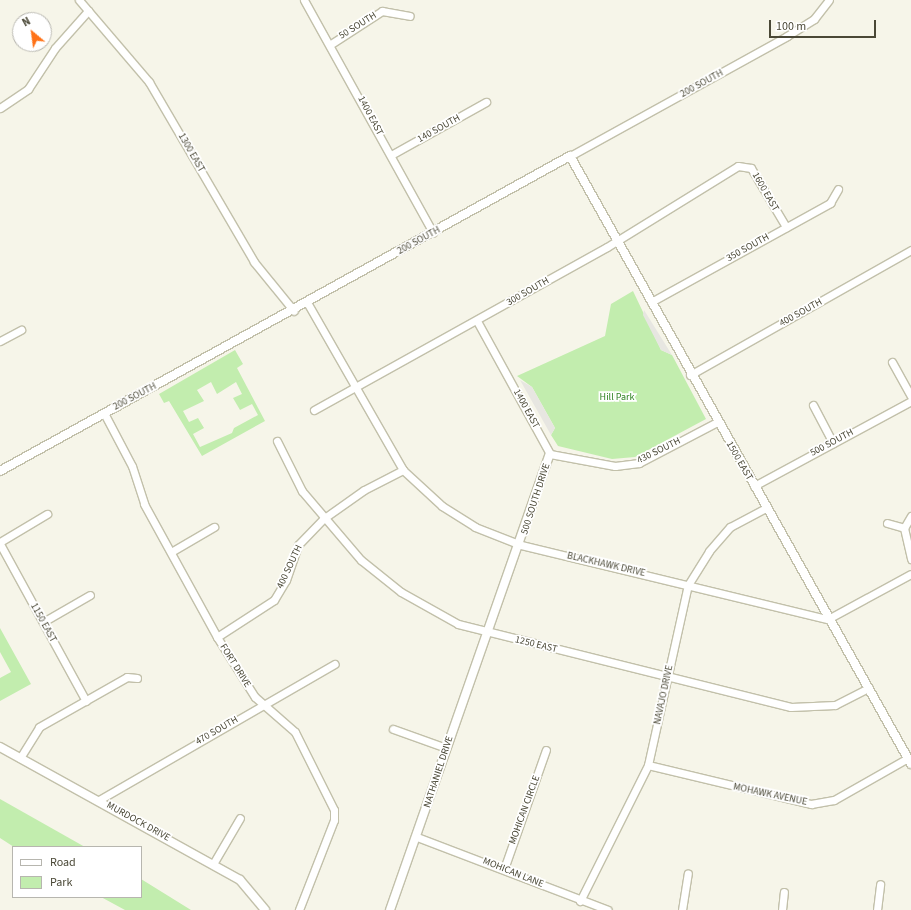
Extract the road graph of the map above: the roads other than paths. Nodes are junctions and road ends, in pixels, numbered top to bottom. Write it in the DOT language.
graph roads {
  1 [pos="79,0"];
  2 [pos="304,0"];
  3 [pos="829,0"];
  4 [pos="88,11"];
  5 [pos="410,16"];
  6 [pos="331,44"];
  7 [pos="486,102"];
  8 [pos="0,108"];
  9 [pos="391,155"];
  10 [pos="570,156"];
  11 [pos="738,166"];
  12 [pos="838,189"];
  13 [pos="786,227"];
  14 [pos="433,233"];
  15 [pos="616,240"];
  16 [pos="911,250"];
  17 [pos="651,302"];
  18 [pos="308,304"];
  19 [pos="294,311"];
  20 [pos="478,321"];
  21 [pos="21,330"];
  22 [pos="0,341"];
  23 [pos="892,362"];
  24 [pos="690,375"];
  25 [pos="354,389"];
  26 [pos="911,396"];
  27 [pos="911,401"];
  28 [pos="813,405"];
  29 [pos="314,410"];
  30 [pos="104,413"];
  31 [pos="717,422"];
  32 [pos="277,441"];
  33 [pos="833,443"];
  34 [pos="550,454"];
  35 [pos="403,470"];
  36 [pos="0,472"];
  37 [pos="754,486"];
  38 [pos="765,508"];
  39 [pos="47,514"];
  40 [pos="911,516"];
  41 [pos="323,519"];
  42 [pos="887,523"];
  43 [pos="214,527"];
  44 [pos="904,528"];
  45 [pos="0,543"];
  46 [pos="521,545"];
  47 [pos="170,552"];
  48 [pos="911,559"];
  49 [pos="911,574"];
  50 [pos="688,585"];
  51 [pos="90,595"];
  52 [pos="828,619"];
  53 [pos="42,622"];
  54 [pos="488,633"];
  55 [pos="217,637"];
  56 [pos="335,664"];
  57 [pos="137,678"];
  58 [pos="668,678"];
  59 [pos="869,688"];
  60 [pos="86,701"];
  61 [pos="264,704"];
  62 [pos="393,729"];
  63 [pos="0,747"];
  64 [pos="446,748"];
  65 [pos="546,750"];
  66 [pos="20,758"];
  67 [pos="909,761"];
  68 [pos="648,765"];
  69 [pos="99,800"];
  70 [pos="240,818"];
  71 [pos="417,837"];
  72 [pos="213,864"];
  73 [pos="504,869"];
  74 [pos="688,873"];
  75 [pos="880,884"];
  76 [pos="784,892"];
  77 [pos="580,901"];
  78 [pos="265,910"];
  79 [pos="299,910"];
  80 [pos="390,910"];
  81 [pos="608,910"];
  82 [pos="682,910"];
  83 [pos="782,910"];
  84 [pos="878,910"];
  1 -- 4 [label="street, 1300 EAST"];
  2 -- 6 [label="street, 1400 EAST"];
  3 -- 10 [label="street, 200 SOUTH"];
  4 -- 8 [label="street"];
  4 -- 19 [label="street, 1300 EAST"];
  5 -- 6 [label="street, 50 SOUTH"];
  6 -- 9 [label="street, 1400 EAST"];
  7 -- 9 [label="street, 140 SOUTH"];
  9 -- 14 [label="street, 1400 EAST"];
  10 -- 14 [label="street, 200 SOUTH"];
  10 -- 15 [label="street, 1500 EAST"];
  11 -- 13 [label="street, 1600 EAST"];
  11 -- 15 [label="street, 300 SOUTH"];
  12 -- 13 [label="street, 350 SOUTH"];
  13 -- 17 [label="street, 350 SOUTH"];
  14 -- 18 [label="street, 200 SOUTH"];
  15 -- 17 [label="street, 1500 EAST"];
  15 -- 20 [label="street, 300 SOUTH"];
  16 -- 24 [label="street, 400 SOUTH"];
  17 -- 24 [label="street, 1500 EAST"];
  18 -- 19 [label="street, 200 SOUTH"];
  18 -- 25 [label="street"];
  19 -- 30 [label="street, 200 SOUTH"];
  20 -- 25 [label="street, 300 SOUTH"];
  20 -- 34 [label="street, 1400 EAST"];
  21 -- 22 [label="street"];
  23 -- 26 [label="street"];
  24 -- 31 [label="street, 1500 EAST"];
  25 -- 29 [label="street, 300 SOUTH"];
  25 -- 35 [label="street, BLACKHAWK DRIVE"];
  27 -- 33 [label="street, 500 SOUTH"];
  28 -- 33 [label="street"];
  30 -- 36 [label="street, 200 SOUTH"];
  30 -- 47 [label="street, FORT DRIVE"];
  31 -- 34 [label="street, 430 SOUTH"];
  31 -- 37 [label="street, 1500 EAST"];
  32 -- 41 [label="street, 1250 EAST"];
  33 -- 37 [label="street, 500 SOUTH"];
  34 -- 46 [label="street, 500 SOUTH DRIVE"];
  35 -- 41 [label="street, 400 SOUTH"];
  35 -- 46 [label="street, BLACKHAWK DRIVE"];
  37 -- 38 [label="street, 1500 EAST"];
  38 -- 50 [label="street, NAVAJO DRIVE"];
  38 -- 52 [label="street, 1500 EAST"];
  39 -- 45 [label="street"];
  40 -- 44 [label="street"];
  41 -- 54 [label="street, 1250 EAST"];
  41 -- 55 [label="street, 400 SOUTH"];
  42 -- 44 [label="street"];
  43 -- 47 [label="street"];
  44 -- 48 [label="street"];
  45 -- 53 [label="street, 1150 EAST"];
  46 -- 50 [label="street, BLACKHAWK DRIVE"];
  46 -- 54 [label="street, 500 SOUTH DRIVE"];
  47 -- 55 [label="street, FORT DRIVE"];
  49 -- 52 [label="street"];
  50 -- 52 [label="street, BLACKHAWK DRIVE"];
  50 -- 58 [label="street, NAVAJO DRIVE"];
  51 -- 53 [label="street"];
  52 -- 59 [label="street, 1500 EAST"];
  53 -- 60 [label="street, 1150 EAST"];
  54 -- 58 [label="street, 1250 EAST"];
  54 -- 64 [label="street, NATHANIEL DRIVE"];
  55 -- 61 [label="street, FORT DRIVE"];
  56 -- 61 [label="street, 470 SOUTH"];
  57 -- 60 [label="street"];
  58 -- 59 [label="street, 1250 EAST"];
  58 -- 68 [label="street, NAVAJO DRIVE"];
  59 -- 67 [label="street, 1500 EAST"];
  60 -- 66 [label="street"];
  61 -- 69 [label="street, 470 SOUTH"];
  61 -- 79 [label="street, FORT DRIVE"];
  62 -- 64 [label="street"];
  63 -- 66 [label="street, MURDOCK DRIVE"];
  64 -- 71 [label="street, NATHANIEL DRIVE"];
  65 -- 73 [label="street, MOHICAN CIRCLE"];
  66 -- 69 [label="street, MURDOCK DRIVE"];
  67 -- 68 [label="street, MOHAWK AVENUE"];
  68 -- 77 [label="street, NAVAJO DRIVE"];
  69 -- 72 [label="street, MURDOCK DRIVE"];
  70 -- 72 [label="street"];
  71 -- 73 [label="street, MOHICAN LANE"];
  71 -- 80 [label="street, NATHANIEL DRIVE"];
  72 -- 78 [label="street, MURDOCK DRIVE"];
  73 -- 77 [label="street, MOHICAN LANE"];
  74 -- 82 [label="street"];
  75 -- 84 [label="street"];
  76 -- 83 [label="street"];
  77 -- 81 [label="street, MOHICAN LANE"];
}
